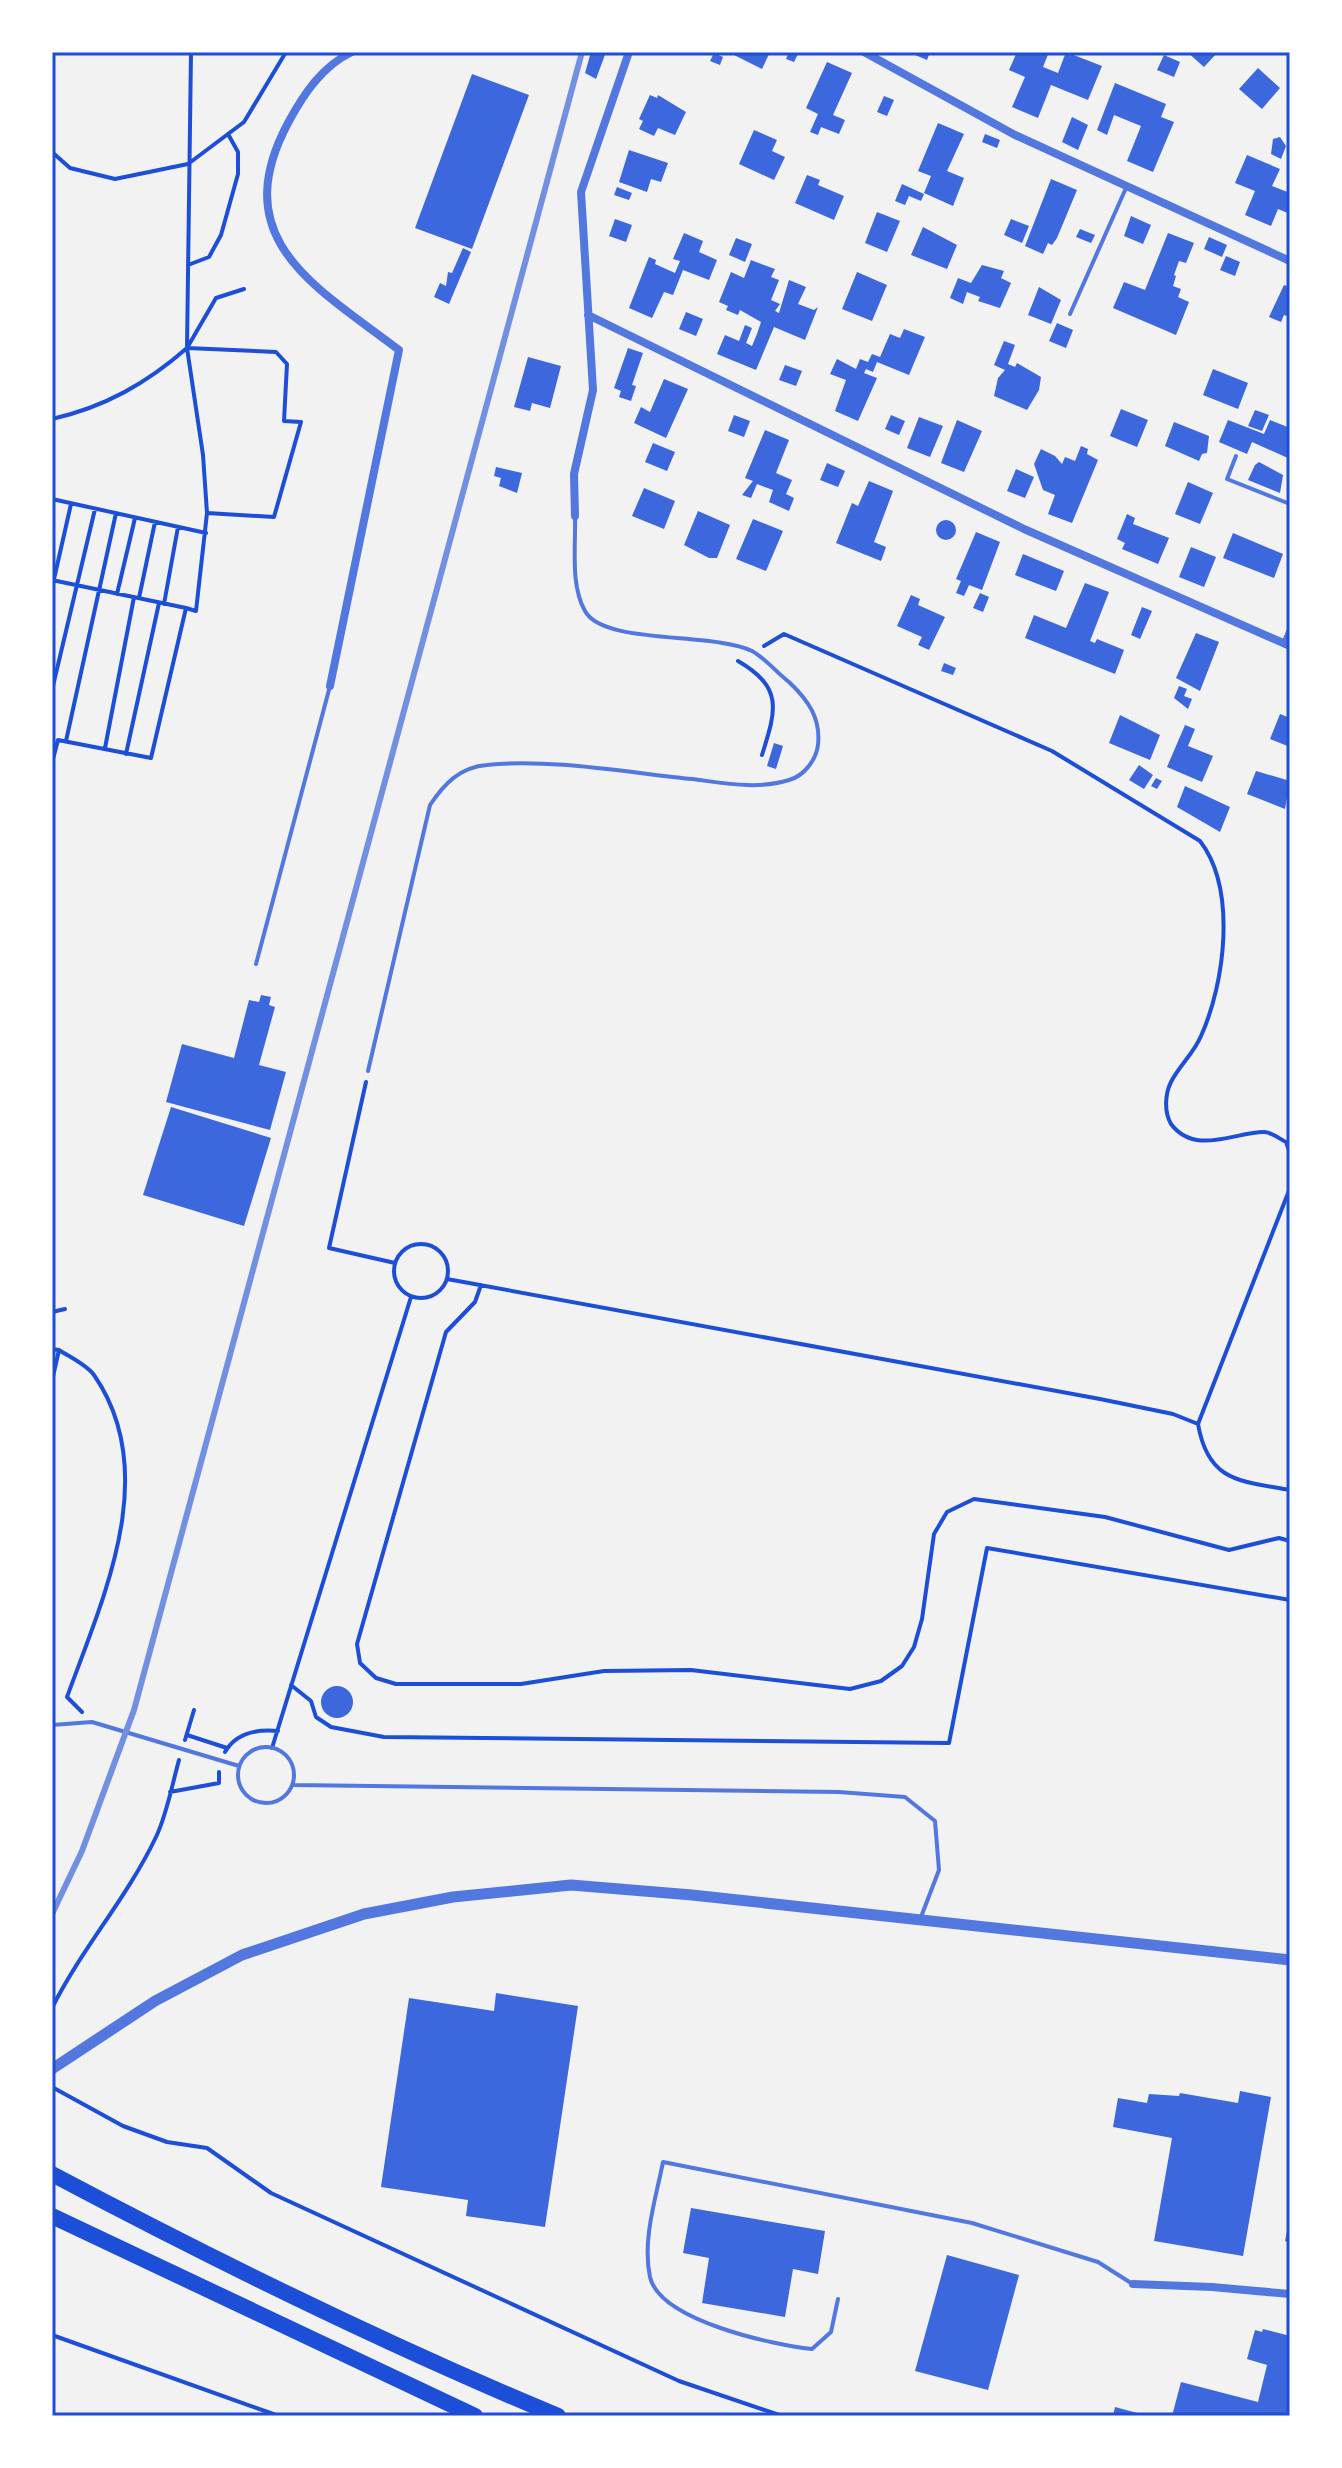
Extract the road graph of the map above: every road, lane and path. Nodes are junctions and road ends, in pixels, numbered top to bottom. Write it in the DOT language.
graph roads {
  1 [pos="191,52"];
  2 [pos="286,52"];
  3 [pos="352,52"];
  4 [pos="629,52"];
  5 [pos="864,52"];
  6 [pos="228,134"];
  7 [pos="52,152"];
  8 [pos="188,164"];
  9 [pos="1127,186"];
  10 [pos="1290,261"];
  11 [pos="188,265"];
  12 [pos="244,289"];
  13 [pos="1070,314"];
  14 [pos="588,315"];
  15 [pos="187,348"];
  16 [pos="52,419"];
  17 [pos="1236,456"];
  18 [pos="52,501"];
  19 [pos="71,504"];
  20 [pos="1290,504"];
  21 [pos="95,509"];
  22 [pos="116,513"];
  23 [pos="207,513"];
  24 [pos="575,516"];
  25 [pos="135,517"];
  26 [pos="155,522"];
  27 [pos="178,527"];
  28 [pos="206,533"];
  29 [pos="53,580"];
  30 [pos="76,585"];
  31 [pos="52,588"];
  32 [pos="98,589"];
  33 [pos="117,594"];
  34 [pos="137,598"];
  35 [pos="161,603"];
  36 [pos="186,608"];
  37 [pos="1290,632"];
  38 [pos="1288,645"];
  39 [pos="754,652"];
  40 [pos="736,660"];
  41 [pos="330,686"];
  42 [pos="52,690"];
  43 [pos="55,739"];
  44 [pos="66,741"];
  45 [pos="105,749"];
  46 [pos="126,754"];
  47 [pos="762,755"];
  48 [pos="52,763"];
  49 [pos="256,964"];
  50 [pos="368,1071"];
  51 [pos="1290,1153"];
  52 [pos="1290,1188"];
  53 [pos="395,1263"];
  54 [pos="447,1279"];
  55 [pos="481,1285"];
  56 [pos="411,1297"];
  57 [pos="65,1309"];
  58 [pos="52,1312"];
  59 [pos="52,1349"];
  60 [pos="59,1350"];
  61 [pos="53,1374"];
  62 [pos="52,1381"];
  63 [pos="1198,1424"];
  64 [pos="1290,1490"];
  65 [pos="1290,1541"];
  66 [pos="1290,1600"];
  67 [pos="291,1685"];
  68 [pos="194,1710"];
  69 [pos="92,1722"];
  70 [pos="52,1725"];
  71 [pos="186,1735"];
  72 [pos="227,1748"];
  73 [pos="272,1748"];
  74 [pos="182,1752"];
  75 [pos="239,1766"];
  76 [pos="294,1785"];
  77 [pos="920,1921"];
  78 [pos="1290,1960"];
  79 [pos="52,2008"];
  80 [pos="52,2069"];
  81 [pos="52,2087"];
  82 [pos="58,2090"];
  83 [pos="52,2095"];
  84 [pos="52,2174"];
  85 [pos="52,2216"];
  86 [pos="1133,2284"];
  87 [pos="1290,2294"];
  88 [pos="838,2299"];
  89 [pos="52,2335"];
  90 [pos="279,2416"];
  91 [pos="475,2416"];
  92 [pos="558,2416"];
  93 [pos="782,2416"];
  1 -- 8 [label="path"];
  2 -- 6 [label="path"];
  3 -- 41 [label="street"];
  4 -- 14 [label="street"];
  5 -- 9 [label="street"];
  6 -- 8 [label="path"];
  6 -- 11 [label="path"];
  7 -- 8 [label="path"];
  8 -- 11 [label="path"];
  9 -- 10 [label="street"];
  9 -- 13 [label="lane"];
  11 -- 15 [label="path"];
  12 -- 15 [label="path"];
  14 -- 24 [label="street"];
  14 -- 38 [label="street"];
  15 -- 16 [label="path"];
  15 -- 23 [label="path"];
  15 -- 23 [label="path"];
  17 -- 20 [label="lane"];
  18 -- 19 [label="path"];
  19 -- 21 [label="path"];
  19 -- 29 [label="path"];
  21 -- 22 [label="path"];
  21 -- 30 [label="path"];
  22 -- 25 [label="path"];
  22 -- 32 [label="path"];
  23 -- 28 [label="path"];
  24 -- 39 [label="lane"];
  25 -- 26 [label="path"];
  25 -- 33 [label="path"];
  26 -- 27 [label="path"];
  26 -- 34 [label="path"];
  27 -- 28 [label="path"];
  27 -- 35 [label="path"];
  28 -- 36 [label="path"];
  29 -- 30 [label="path"];
  29 -- 31 [label="path"];
  30 -- 32 [label="path"];
  30 -- 42 [label="path"];
  32 -- 33 [label="path"];
  32 -- 44 [label="path"];
  33 -- 34 [label="path"];
  34 -- 35 [label="path"];
  34 -- 45 [label="path"];
  35 -- 36 [label="path"];
  35 -- 46 [label="path"];
  36 -- 46 [label="path"];
  37 -- 38 [label="street"];
  39 -- 50 [label="lane"];
  39 -- 51 [label="path"];
  40 -- 47 [label="path"];
  41 -- 49 [label="lane"];
  43 -- 44 [label="path"];
  43 -- 48 [label="path"];
  44 -- 45 [label="path"];
  45 -- 46 [label="path"];
  50 -- 53 [label="path"];
  52 -- 63 [label="path"];
  53 -- 54 [label="path"];
  53 -- 56 [label="path"];
  54 -- 55 [label="path"];
  54 -- 56 [label="path"];
  55 -- 63 [label="path"];
  55 -- 65 [label="path"];
  56 -- 67 [label="path"];
  57 -- 58 [label="path"];
  59 -- 60 [label="path"];
  60 -- 61 [label="path"];
  60 -- 69 [label="path"];
  61 -- 62 [label="path"];
  63 -- 64 [label="path"];
  66 -- 67 [label="path"];
  67 -- 73 [label="path"];
  68 -- 71 [label="path"];
  69 -- 70 [label="lane"];
  69 -- 74 [label="lane"];
  71 -- 72 [label="path"];
  71 -- 74 [label="path"];
  73 -- 75 [label="lane"];
  73 -- 76 [label="lane"];
  74 -- 75 [label="lane"];
  74 -- 79 [label="path"];
  75 -- 76 [label="lane"];
  76 -- 77 [label="lane"];
  77 -- 78 [label="street"];
  77 -- 80 [label="street"];
  81 -- 82 [label="path"];
  82 -- 83 [label="path"];
  82 -- 93 [label="path"];
  84 -- 92 [label="highway"];
  85 -- 91 [label="highway"];
  86 -- 87 [label="street"];
  86 -- 88 [label="lane"];
  89 -- 90 [label="path"];
}
